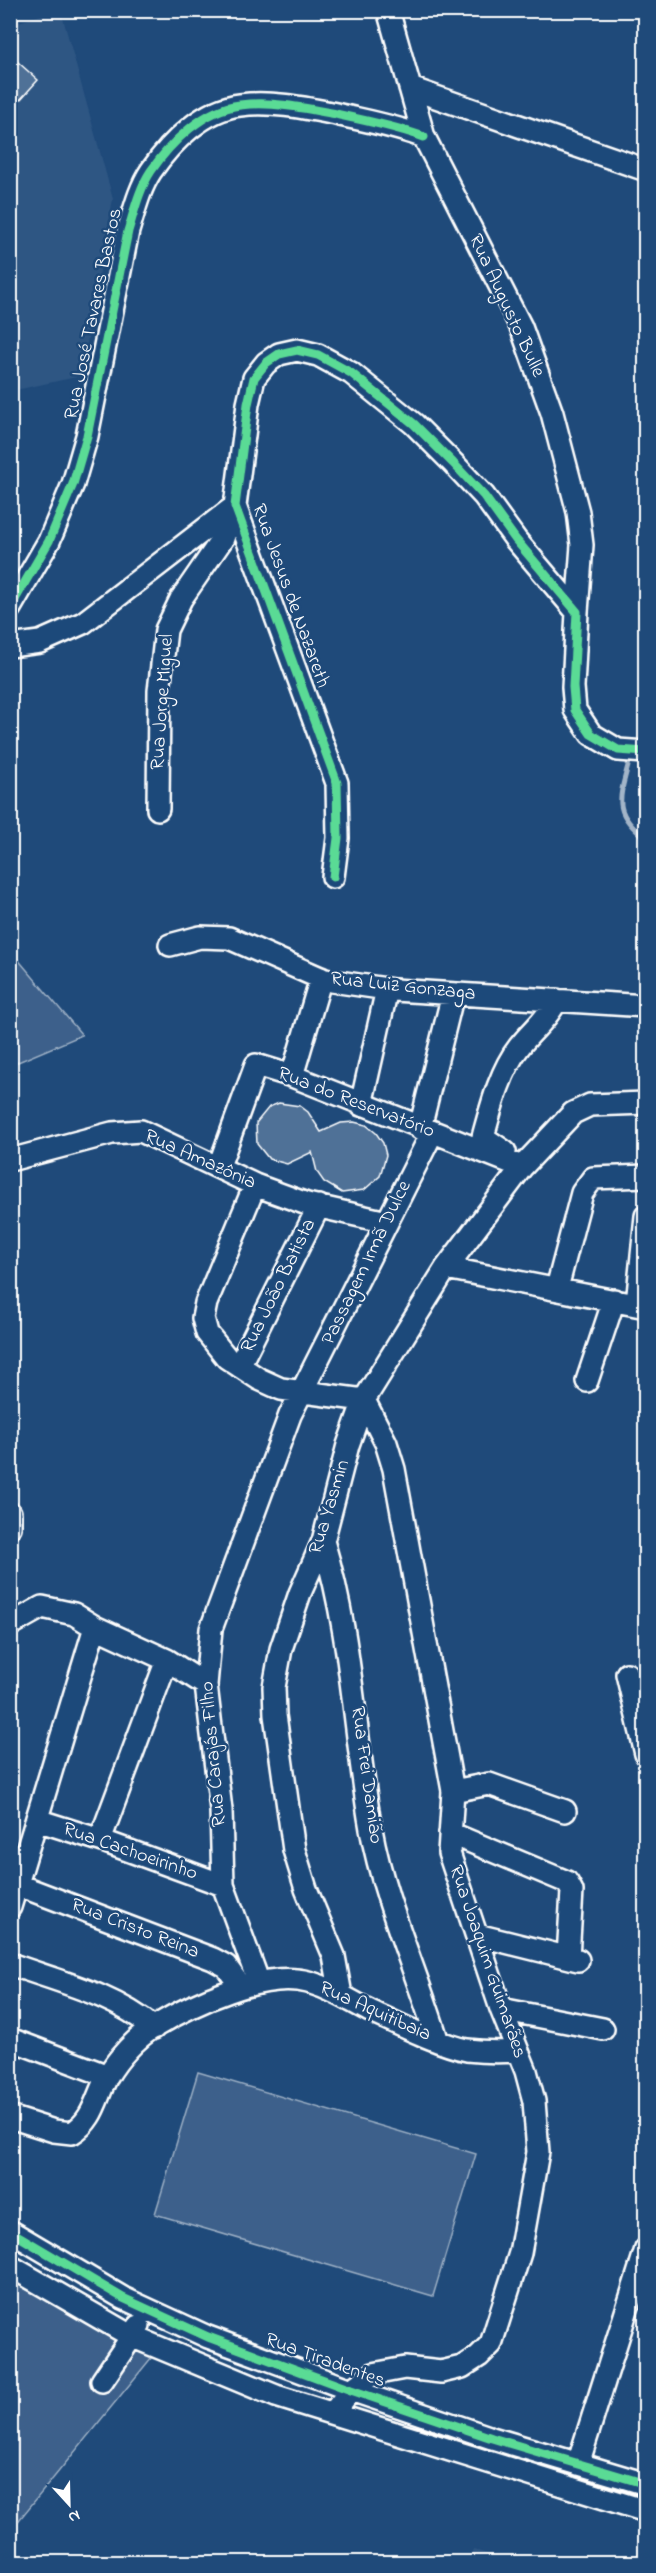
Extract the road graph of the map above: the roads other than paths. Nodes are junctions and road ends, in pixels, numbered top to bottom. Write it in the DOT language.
graph roads {
  1 [pos="388,10"];
  2 [pos="410,88"];
  3 [pos="424,137"];
  4 [pos="645,170"];
  5 [pos="235,506"];
  6 [pos="10,608"];
  7 [pos="577,612"];
  8 [pos="10,646"];
  9 [pos="645,752"];
  10 [pos="158,809"];
  11 [pos="333,877"];
  12 [pos="170,945"];
  13 [pos="321,978"];
  14 [pos="387,989"];
  15 [pos="453,994"];
  16 [pos="558,1000"];
  17 [pos="645,1006"];
  18 [pos="292,1076"];
  19 [pos="645,1102"];
  20 [pos="362,1105"];
  21 [pos="426,1131"];
  22 [pos="10,1160"];
  23 [pos="515,1165"];
  24 [pos="219,1166"];
  25 [pos="645,1176"];
  26 [pos="255,1185"];
  27 [pos="319,1206"];
  28 [pos="645,1216"];
  29 [pos="387,1222"];
  30 [pos="446,1268"];
  31 [pos="557,1288"];
  32 [pos="614,1300"];
  33 [pos="641,1306"];
  34 [pos="239,1366"];
  35 [pos="587,1381"];
  36 [pos="303,1393"];
  37 [pos="364,1400"];
  38 [pos="10,1513"];
  39 [pos="10,1527"];
  40 [pos="323,1541"];
  41 [pos="10,1626"];
  42 [pos="95,1627"];
  43 [pos="167,1660"];
  44 [pos="627,1674"];
  45 [pos="206,1685"];
  46 [pos="645,1754"];
  47 [pos="453,1791"];
  48 [pos="566,1811"];
  49 [pos="37,1820"];
  50 [pos="450,1833"];
  51 [pos="100,1839"];
  52 [pos="18,1885"];
  53 [pos="224,1885"];
  54 [pos="10,1907"];
  55 [pos="477,1935"];
  56 [pos="10,1964"];
  57 [pos="250,1985"];
  58 [pos="341,1995"];
  59 [pos="501,2009"];
  60 [pos="154,2028"];
  61 [pos="603,2029"];
  62 [pos="10,2039"];
  63 [pos="437,2039"];
  64 [pos="518,2051"];
  65 [pos="108,2076"];
  66 [pos="10,2117"];
  67 [pos="10,2231"];
  68 [pos="645,2249"];
  69 [pos="50,2254"];
  70 [pos="10,2266"];
  71 [pos="33,2280"];
  72 [pos="151,2311"];
  73 [pos="171,2320"];
  74 [pos="131,2336"];
  75 [pos="152,2346"];
  76 [pos="102,2380"];
  77 [pos="351,2390"];
  78 [pos="333,2413"];
  79 [pos="438,2419"];
  80 [pos="428,2443"];
  81 [pos="578,2464"];
  82 [pos="645,2484"];
  83 [pos="645,2511"];
  1 -- 2 [label="street, Rua Augusto Bulle"];
  2 -- 3 [label="street, Rua Augusto Bulle"];
  2 -- 4 [label="street"];
  3 -- 6 [label="street, Rua José Tavares Bastos"];
  3 -- 7 [label="street, Rua Augusto Bulle"];
  5 -- 7 [label="street, Rua Jesus de Nazareth"];
  5 -- 8 [label="street"];
  5 -- 10 [label="street, Rua Jorge Miguel"];
  5 -- 11 [label="street, Rua Jesus de Nazareth"];
  7 -- 9 [label="street"];
  12 -- 13 [label="street, Rua Luiz Gonzaga"];
  13 -- 14 [label="street, Rua Luiz Gonzaga"];
  13 -- 18 [label="street"];
  14 -- 15 [label="street, Rua Luiz Gonzaga"];
  14 -- 20 [label="street"];
  15 -- 16 [label="street, Rua Luiz Gonzaga"];
  15 -- 21 [label="street, Passagem Irmã Dulce"];
  16 -- 17 [label="street, Rua Luiz Gonzaga"];
  16 -- 23 [label="street"];
  18 -- 20 [label="street, Rua do Reservatório"];
  18 -- 24 [label="street, Rua do Reservatório"];
  19 -- 23 [label="street, Rua Yasmin"];
  20 -- 21 [label="street, Rua do Reservatório"];
  21 -- 23 [label="street, Rua do Reservatório"];
  21 -- 29 [label="street, Passagem Irmã Dulce"];
  22 -- 24 [label="street, Rua Amazônia"];
  23 -- 30 [label="street, Rua Yasmin"];
  24 -- 26 [label="street, Rua Amazônia"];
  25 -- 31 [label="street"];
  26 -- 27 [label="street, Rua Amazônia"];
  26 -- 34 [label="street"];
  27 -- 29 [label="street, Rua Amazônia"];
  27 -- 34 [label="street, Rua João Batista"];
  28 -- 33 [label="street"];
  29 -- 36 [label="street, Passagem Irmã Dulce"];
  30 -- 31 [label="street"];
  30 -- 37 [label="street, Rua Yasmin"];
  31 -- 32 [label="street"];
  32 -- 33 [label="street"];
  32 -- 35 [label="street"];
  34 -- 36 [label="street"];
  36 -- 37 [label="street"];
  36 -- 45 [label="street, Rua Carajás Filho"];
  37 -- 40 [label="street, Rua Yasmin"];
  37 -- 47 [label="street, Rua Joaquim Guimarães"];
  38 -- 39 [label="street"];
  40 -- 58 [label="street, Rua Yasmin"];
  40 -- 63 [label="street, Rua Frei Damião"];
  41 -- 42 [label="street"];
  42 -- 43 [label="street"];
  42 -- 49 [label="street"];
  43 -- 45 [label="street"];
  43 -- 51 [label="street"];
  44 -- 46 [label="street"];
  45 -- 53 [label="street, Rua Carajás Filho"];
  47 -- 48 [label="street"];
  47 -- 50 [label="street, Rua Joaquim Guimarães"];
  49 -- 51 [label="street, Rua Cachoeirinho"];
  49 -- 52 [label="street"];
  50 -- 55 [label="street, Rua Joaquim Guimarães"];
  50 -- 55 [label="street"];
  51 -- 53 [label="street, Rua Cachoeirinho"];
  52 -- 54 [label="street"];
  52 -- 57 [label="street, Rua Cristo Reina"];
  53 -- 57 [label="street, Rua Carajás Filho"];
  55 -- 59 [label="street, Rua Joaquim Guimarães"];
  56 -- 60 [label="street"];
  57 -- 58 [label="street, Rua Aquitibaia"];
  57 -- 60 [label="street, Rua Aquitibaia"];
  58 -- 63 [label="street, Rua Aquitibaia"];
  59 -- 61 [label="street"];
  59 -- 64 [label="street, Rua Joaquim Guimarães"];
  60 -- 65 [label="street, Rua Aquitibaia"];
  62 -- 65 [label="street"];
  63 -- 64 [label="street, Rua Aquitibaia"];
  64 -- 77 [label="street, Rua Joaquim Guimarães"];
  65 -- 66 [label="street, Rua Aquitibaia"];
  67 -- 69 [label="street, Rua Tiradentes"];
  68 -- 81 [label="street"];
  69 -- 71 [label="street"];
  69 -- 72 [label="street, Rua Tiradentes"];
  70 -- 71 [label="street"];
  71 -- 74 [label="street"];
  72 -- 73 [label="street, Rua Tiradentes"];
  72 -- 74 [label="street"];
  73 -- 75 [label="street"];
  73 -- 77 [label="street, Rua Tiradentes"];
  74 -- 75 [label="street"];
  74 -- 76 [label="street"];
  75 -- 78 [label="street"];
  77 -- 78 [label="street, Rua Joaquim Guimarães"];
  77 -- 79 [label="street, Rua Tiradentes"];
  78 -- 80 [label="street"];
  79 -- 80 [label="street"];
  79 -- 81 [label="street, Rua Tiradentes"];
  80 -- 83 [label="street"];
  81 -- 82 [label="street, Rua Tiradentes"];
}
